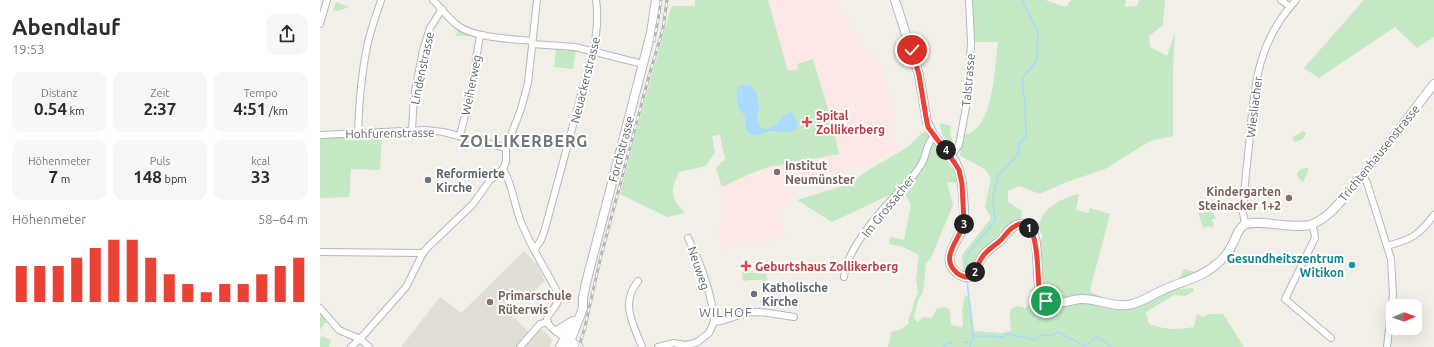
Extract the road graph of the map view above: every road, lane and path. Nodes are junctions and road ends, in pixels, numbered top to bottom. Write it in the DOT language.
graph roads {
  1 [pos="327,0"];
  2 [pos="381,0"];
  3 [pos="433,0"];
  4 [pos="537,0"];
  5 [pos="596,0"];
  6 [pos="656,0"];
  7 [pos="895,0"];
  8 [pos="969,0"];
  9 [pos="1281,0"];
  10 [pos="1296,0"];
  11 [pos="1290,7"];
  12 [pos="442,9"];
  13 [pos="320,24"];
  14 [pos="480,35"];
  15 [pos="532,43"];
  16 [pos="593,50"];
  17 [pos="643,64"];
  18 [pos="1434,84"];
  19 [pos="412,130"];
  20 [pos="358,133"];
  21 [pos="320,135"];
  22 [pos="460,136"];
  23 [pos="934,136"];
  24 [pos="506,148"];
  25 [pos="950,155"];
  26 [pos="503,169"];
  27 [pos="1364,175"];
  28 [pos="1434,215"];
  29 [pos="1245,224"];
  30 [pos="1312,225"];
  31 [pos="688,238"];
  32 [pos="1387,246"];
  33 [pos="534,250"];
  34 [pos="320,252"];
  35 [pos="423,254"];
  36 [pos="844,277"];
  37 [pos="638,281"];
  38 [pos="583,298"];
  39 [pos="320,308"];
  40 [pos="794,317"];
  41 [pos="573,321"];
  42 [pos="548,322"];
  43 [pos="714,322"];
  44 [pos="557,331"];
  45 [pos="1331,338"];
  46 [pos="360,339"];
  47 [pos="568,342"];
  48 [pos="665,346"];
  49 [pos="350,347"];
  50 [pos="369,347"];
  51 [pos="520,347"];
  52 [pos="560,347"];
  53 [pos="580,347"];
  54 [pos="642,347"];
  55 [pos="658,347"];
  56 [pos="1387,347"];
  1 -- 13 [label="street"];
  2 -- 20 [label="street"];
  3 -- 12 [label="street"];
  4 -- 15 [label="street"];
  5 -- 16 [label="street, Neuackerstrasse"];
  6 -- 17 [label="street, Forchstrasse"];
  7 -- 23 [label="street"];
  8 -- 25 [label="street, Talstrasse"];
  9 -- 11 [label="street"];
  10 -- 11 [label="street, Wiesliacher"];
  11 -- 29 [label="street, Wiesliacher"];
  12 -- 14 [label="street"];
  12 -- 19 [label="street, Lindenstrasse"];
  14 -- 15 [label="street"];
  14 -- 22 [label="street, Weiherweg"];
  15 -- 16 [label="street"];
  15 -- 24 [label="street"];
  16 -- 17 [label="street"];
  16 -- 33 [label="street, Neuackerstrasse"];
  17 -- 38 [label="street, Forchstrasse"];
  18 -- 27 [label="street, Trichtenhausenstrasse"];
  19 -- 20 [label="street, Hohfurenstrasse"];
  19 -- 22 [label="street, Hohfurenstrasse"];
  20 -- 21 [label="street, Hohfurenstrasse"];
  22 -- 24 [label="street, Hohfurenstrasse"];
  23 -- 25 [label="street"];
  23 -- 36 [label="street, Im Grossacher"];
  24 -- 26 [label="street"];
  25 -- 29 [label="street"];
  26 -- 33 [label="street"];
  26 -- 35 [label="street"];
  27 -- 30 [label="street, Trichtenhausenstrasse"];
  27 -- 32 [label="street"];
  28 -- 32 [label="street"];
  29 -- 30 [label="street"];
  30 -- 45 [label="street"];
  31 -- 43 [label="street, Neuweg"];
  32 -- 56 [label="street"];
  33 -- 42 [label="street"];
  34 -- 35 [label="street"];
  35 -- 46 [label="street"];
  37 -- 54 [label="street"];
  38 -- 41 [label="street, Forchstrasse"];
  38 -- 47 [label="street, Forchstrasse"];
  39 -- 46 [label="street"];
  40 -- 43 [label="street"];
  41 -- 44 [label="street"];
  41 -- 47 [label="street, Forchstrasse"];
  42 -- 44 [label="street"];
  42 -- 51 [label="street"];
  43 -- 48 [label="street"];
  44 -- 47 [label="street"];
  46 -- 49 [label="street"];
  46 -- 50 [label="street"];
  47 -- 52 [label="street, Forchstrasse"];
  47 -- 53 [label="street"];
  48 -- 55 [label="street"];
}
